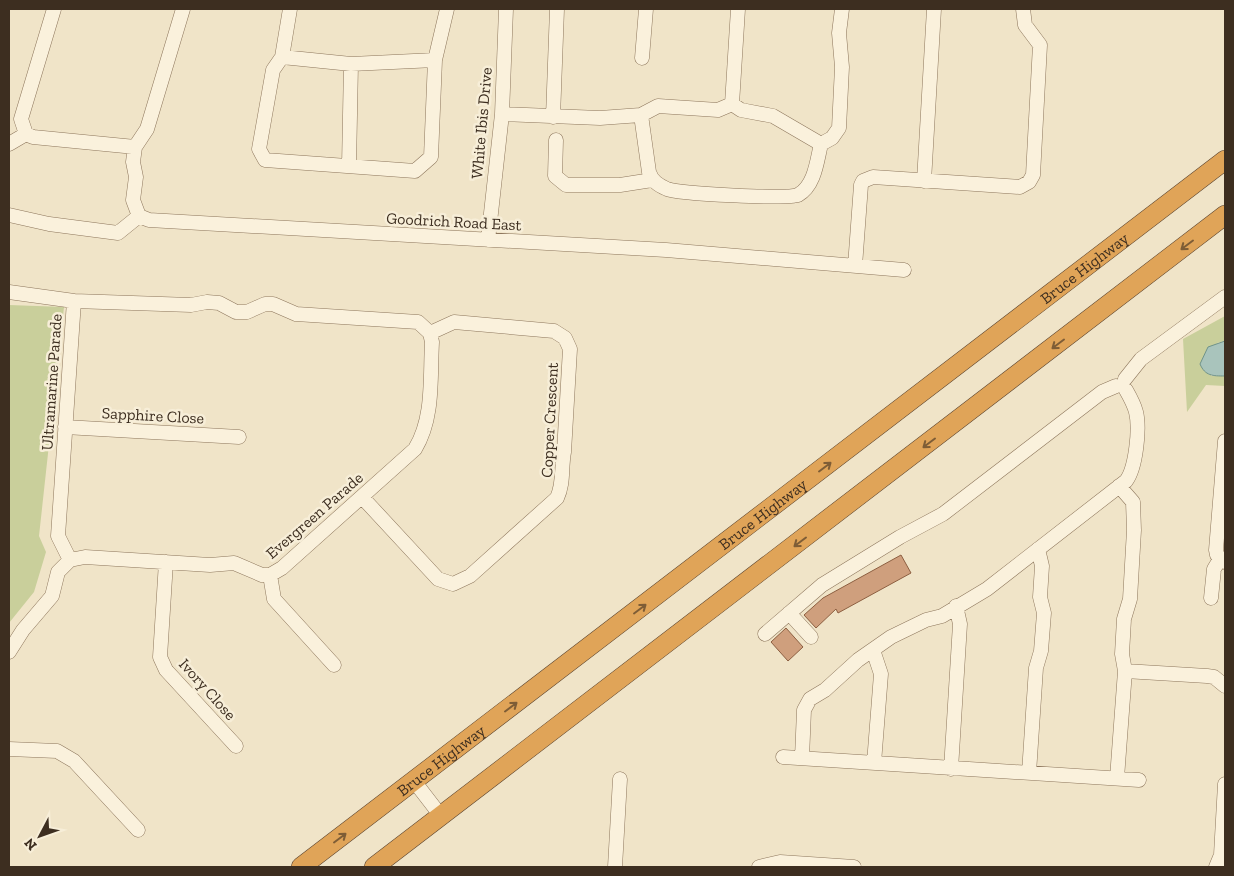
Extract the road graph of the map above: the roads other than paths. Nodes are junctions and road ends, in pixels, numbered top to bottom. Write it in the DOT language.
graph roads {
  1 [pos="54,9"];
  2 [pos="183,9"];
  3 [pos="290,9"];
  4 [pos="447,9"];
  5 [pos="506,9"];
  6 [pos="557,9"];
  7 [pos="646,9"];
  8 [pos="738,9"];
  9 [pos="842,9"];
  10 [pos="934,9"];
  11 [pos="1023,9"];
  12 [pos="282,57"];
  13 [pos="642,58"];
  14 [pos="435,60"];
  15 [pos="351,64"];
  16 [pos="732,104"];
  17 [pos="502,114"];
  18 [pos="641,115"];
  19 [pos="553,117"];
  20 [pos="26,134"];
  21 [pos="556,140"];
  22 [pos="9,144"];
  23 [pos="821,144"];
  24 [pos="134,147"];
  25 [pos="1225,160"];
  26 [pos="349,166"];
  27 [pos="652,180"];
  28 [pos="924,181"];
  29 [pos="9,215"];
  30 [pos="139,216"];
  31 [pos="1225,216"];
  32 [pos="488,240"];
  33 [pos="855,266"];
  34 [pos="904,270"];
  35 [pos="9,292"];
  36 [pos="1225,297"];
  37 [pos="74,301"];
  38 [pos="430,333"];
  39 [pos="1122,385"];
  40 [pos="65,427"];
  41 [pos="239,437"];
  42 [pos="1225,441"];
  43 [pos="1119,486"];
  44 [pos="362,497"];
  45 [pos="1038,549"];
  46 [pos="70,560"];
  47 [pos="1223,560"];
  48 [pos="166,562"];
  49 [pos="270,575"];
  50 [pos="1211,598"];
  51 [pos="956,606"];
  52 [pos="790,613"];
  53 [pos="765,634"];
  54 [pos="811,637"];
  55 [pos="873,650"];
  56 [pos="9,652"];
  57 [pos="334,665"];
  58 [pos="1125,671"];
  59 [pos="1225,686"];
  60 [pos="236,746"];
  61 [pos="9,749"];
  62 [pos="783,757"];
  63 [pos="802,758"];
  64 [pos="874,763"];
  65 [pos="951,769"];
  66 [pos="1030,773"];
  67 [pos="1117,778"];
  68 [pos="620,779"];
  69 [pos="1139,780"];
  70 [pos="414,781"];
  71 [pos="1225,784"];
  72 [pos="441,816"];
  73 [pos="138,830"];
  74 [pos="301,867"];
  75 [pos="374,867"];
  76 [pos="615,867"];
  77 [pos="759,867"];
  78 [pos="854,867"];
  79 [pos="1216,867"];
  1 -- 20 [label="street"];
  2 -- 24 [label="street"];
  3 -- 12 [label="street"];
  4 -- 14 [label="street"];
  5 -- 17 [label="street, White Ibis Drive"];
  6 -- 19 [label="street"];
  7 -- 13 [label="street"];
  8 -- 16 [label="street"];
  9 -- 23 [label="street"];
  10 -- 28 [label="street"];
  11 -- 28 [label="street"];
  12 -- 15 [label="street"];
  12 -- 26 [label="street"];
  14 -- 15 [label="street"];
  14 -- 26 [label="street"];
  15 -- 26 [label="street"];
  16 -- 18 [label="street"];
  16 -- 23 [label="street"];
  17 -- 19 [label="street"];
  17 -- 32 [label="street, White Ibis Drive"];
  18 -- 19 [label="street"];
  18 -- 27 [label="street"];
  20 -- 22 [label="street"];
  20 -- 24 [label="street"];
  21 -- 27 [label="street"];
  23 -- 27 [label="street"];
  24 -- 30 [label="street"];
  70 -- 25 [label="highway, Bruce Highway, one-way"];
  28 -- 33 [label="street"];
  29 -- 30 [label="street"];
  30 -- 32 [label="street, Goodrich Road East"];
  31 -- 72 [label="highway, one-way"];
  32 -- 33 [label="street, Goodrich Road East"];
  33 -- 34 [label="street, Goodrich Road East"];
  35 -- 37 [label="street"];
  36 -- 39 [label="street"];
  37 -- 38 [label="street, Ultramarine Parade"];
  37 -- 40 [label="street, Ultramarine Parade"];
  38 -- 44 [label="street, Evergreen Parade"];
  38 -- 44 [label="street, Copper Crescent"];
  39 -- 43 [label="street"];
  39 -- 52 [label="street"];
  40 -- 41 [label="street, Sapphire Close"];
  40 -- 46 [label="street, Ultramarine Parade"];
  42 -- 47 [label="street"];
  43 -- 45 [label="street"];
  43 -- 58 [label="street"];
  44 -- 49 [label="street, Evergreen Parade"];
  45 -- 51 [label="street"];
  45 -- 66 [label="street"];
  46 -- 48 [label="street, Evergreen Parade"];
  46 -- 56 [label="street"];
  47 -- 50 [label="street"];
  48 -- 49 [label="street, Evergreen Parade"];
  48 -- 60 [label="street, Ivory Close"];
  49 -- 57 [label="street"];
  51 -- 55 [label="street"];
  51 -- 65 [label="street"];
  52 -- 53 [label="street"];
  52 -- 54 [label="street"];
  55 -- 63 [label="street"];
  55 -- 64 [label="street"];
  58 -- 59 [label="street"];
  58 -- 67 [label="street"];
  61 -- 73 [label="street"];
  62 -- 63 [label="street"];
  63 -- 64 [label="street"];
  64 -- 65 [label="street"];
  65 -- 66 [label="street"];
  66 -- 67 [label="street"];
  67 -- 69 [label="street"];
  68 -- 76 [label="street"];
  70 -- 72 [label="street"];
  74 -- 70 [label="highway, Bruce Highway, one-way"];
  71 -- 79 [label="street"];
  72 -- 75 [label="highway"];
  77 -- 78 [label="street"];
}
